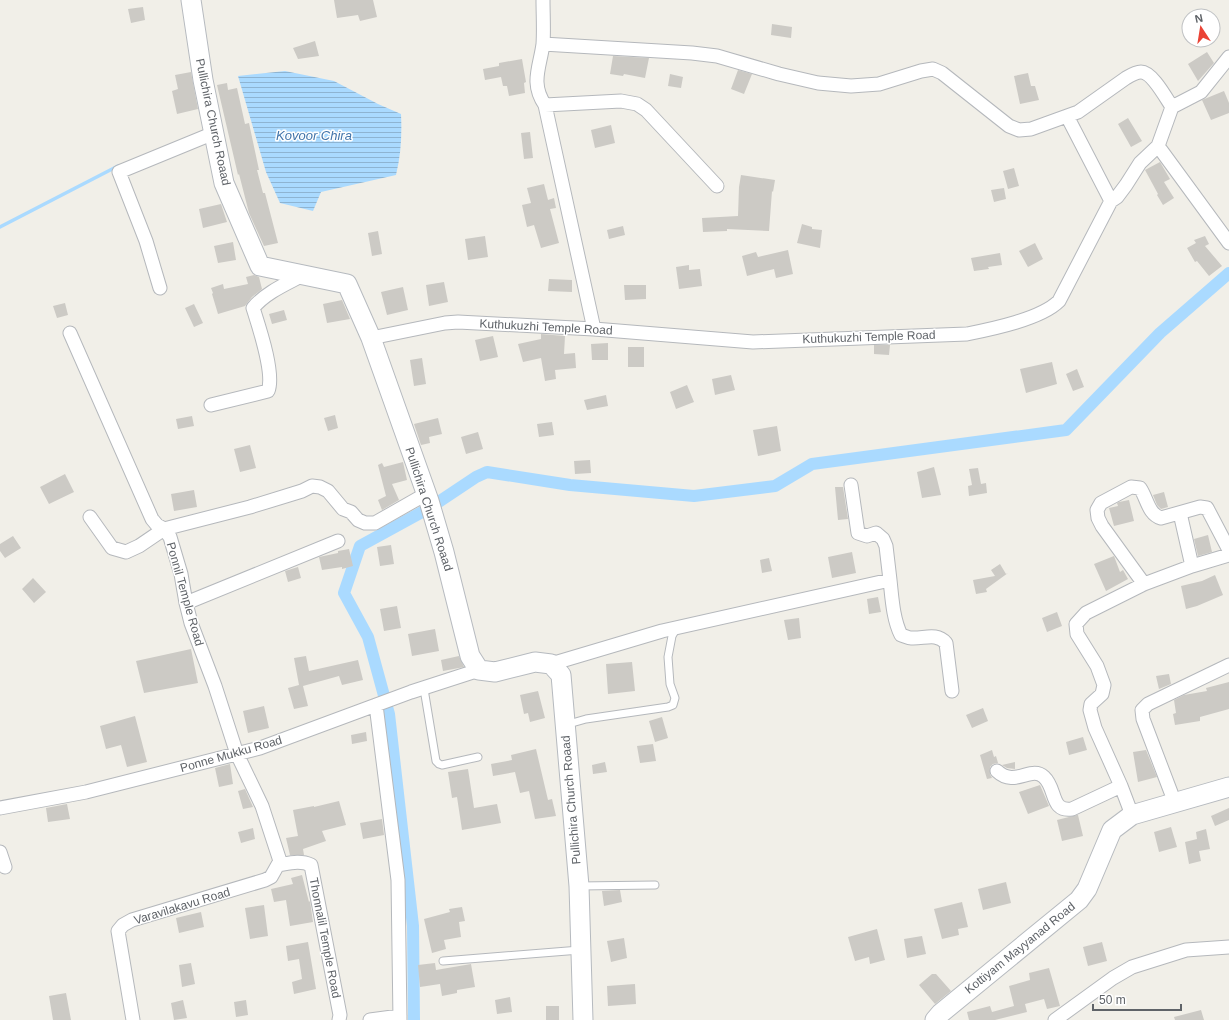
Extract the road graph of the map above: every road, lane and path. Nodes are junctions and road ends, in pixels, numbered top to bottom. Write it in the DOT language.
graph roads {
  1 [pos="191,0"];
  2 [pos="543,0"];
  3 [pos="543,44"];
  4 [pos="1229,57"];
  5 [pos="545,104"];
  6 [pos="1172,107"];
  7 [pos="1067,116"];
  8 [pos="214,133"];
  9 [pos="1158,146"];
  10 [pos="717,186"];
  11 [pos="1112,201"];
  12 [pos="1229,243"];
  13 [pos="303,275"];
  14 [pos="160,288"];
  15 [pos="594,329"];
  16 [pos="70,333"];
  17 [pos="371,338"];
  18 [pos="211,405"];
  19 [pos="851,485"];
  20 [pos="426,494"];
  21 [pos="1180,513"];
  22 [pos="90,518"];
  23 [pos="164,529"];
  24 [pos="338,541"];
  25 [pos="1229,550"];
  26 [pos="1229,555"];
  27 [pos="1192,566"];
  28 [pos="890,580"];
  29 [pos="1144,584"];
  30 [pos="186,603"];
  31 [pos="677,627"];
  32 [pos="550,664"];
  33 [pos="1229,665"];
  34 [pos="479,670"];
  35 [pos="424,689"];
  36 [pos="952,691"];
  37 [pos="376,705"];
  38 [pos="565,723"];
  39 [pos="237,754"];
  40 [pos="478,757"];
  41 [pos="997,771"];
  42 [pos="1121,786"];
  43 [pos="1229,787"];
  44 [pos="1175,802"];
  45 [pos="0,808"];
  46 [pos="1132,815"];
  47 [pos="0,852"];
  48 [pos="279,863"];
  49 [pos="5,867"];
  50 [pos="655,885"];
  51 [pos="579,886"];
  52 [pos="1229,947"];
  53 [pos="582,950"];
  54 [pos="443,961"];
  55 [pos="400,1018"];
  56 [pos="133,1020"];
  57 [pos="339,1020"];
  58 [pos="370,1020"];
  59 [pos="583,1020"];
  60 [pos="935,1020"];
  61 [pos="1055,1020"];
  1 -- 8 [label="main road, Pullichira Church Roaad"];
  2 -- 3 [label="street"];
  3 -- 5 [label="street"];
  3 -- 7 [label="street"];
  4 -- 6 [label="street"];
  5 -- 10 [label="street"];
  5 -- 15 [label="street"];
  6 -- 7 [label="street"];
  6 -- 9 [label="street, Kuthukuzhi Temple Road"];
  7 -- 11 [label="street"];
  8 -- 13 [label="main road, Pullichira Church Roaad"];
  8 -- 14 [label="street"];
  9 -- 11 [label="street, Kuthukuzhi Temple Road"];
  9 -- 12 [label="street"];
  11 -- 15 [label="street, Kuthukuzhi Temple Road"];
  13 -- 17 [label="main road, Pullichira Church Roaad"];
  13 -- 18 [label="street"];
  15 -- 17 [label="street, Kuthukuzhi Temple Road"];
  16 -- 23 [label="street, Ponnil Temple Road"];
  17 -- 20 [label="main road, Pullichira Church Roaad"];
  19 -- 28 [label="street"];
  20 -- 23 [label="street"];
  20 -- 34 [label="main road, Pullichira Church Roaad"];
  21 -- 25 [label="street"];
  21 -- 27 [label="street"];
  21 -- 29 [label="street"];
  22 -- 23 [label="street"];
  23 -- 30 [label="street, Ponnil Temple Road"];
  24 -- 30 [label="street"];
  26 -- 27 [label="street"];
  27 -- 29 [label="street"];
  28 -- 31 [label="street"];
  28 -- 36 [label="street"];
  29 -- 42 [label="street"];
  30 -- 39 [label="street, Ponnil Temple Road"];
  31 -- 32 [label="street"];
  31 -- 38 [label="lane"];
  32 -- 34 [label="main road"];
  32 -- 38 [label="main road, Pullichira Church Roaad"];
  33 -- 44 [label="street"];
  34 -- 35 [label="street, Ponne Mukku Road"];
  35 -- 37 [label="street, Ponne Mukku Road"];
  35 -- 40 [label="lane"];
  37 -- 39 [label="street, Ponne Mukku Road"];
  37 -- 55 [label="street"];
  38 -- 51 [label="main road, Pullichira Church Roaad"];
  39 -- 45 [label="street, Ponne Mukku Road"];
  39 -- 48 [label="street"];
  41 -- 42 [label="street"];
  42 -- 46 [label="street"];
  43 -- 44 [label="main road, Kottiyam Mayyanad Road"];
  44 -- 46 [label="main road, Kottiyam Mayyanad Road"];
  46 -- 60 [label="main road, Kottiyam Mayyanad Road"];
  47 -- 49 [label="street"];
  48 -- 56 [label="street, Varavilakavu Road"];
  48 -- 57 [label="street, Thonnalil Temple Road"];
  50 -- 51 [label="lane"];
  51 -- 53 [label="main road, Pullichira Church Roaad"];
  52 -- 61 [label="street"];
  53 -- 54 [label="lane"];
  53 -- 59 [label="main road, Pullichira Church Roaad"];
  55 -- 58 [label="street"];
}
